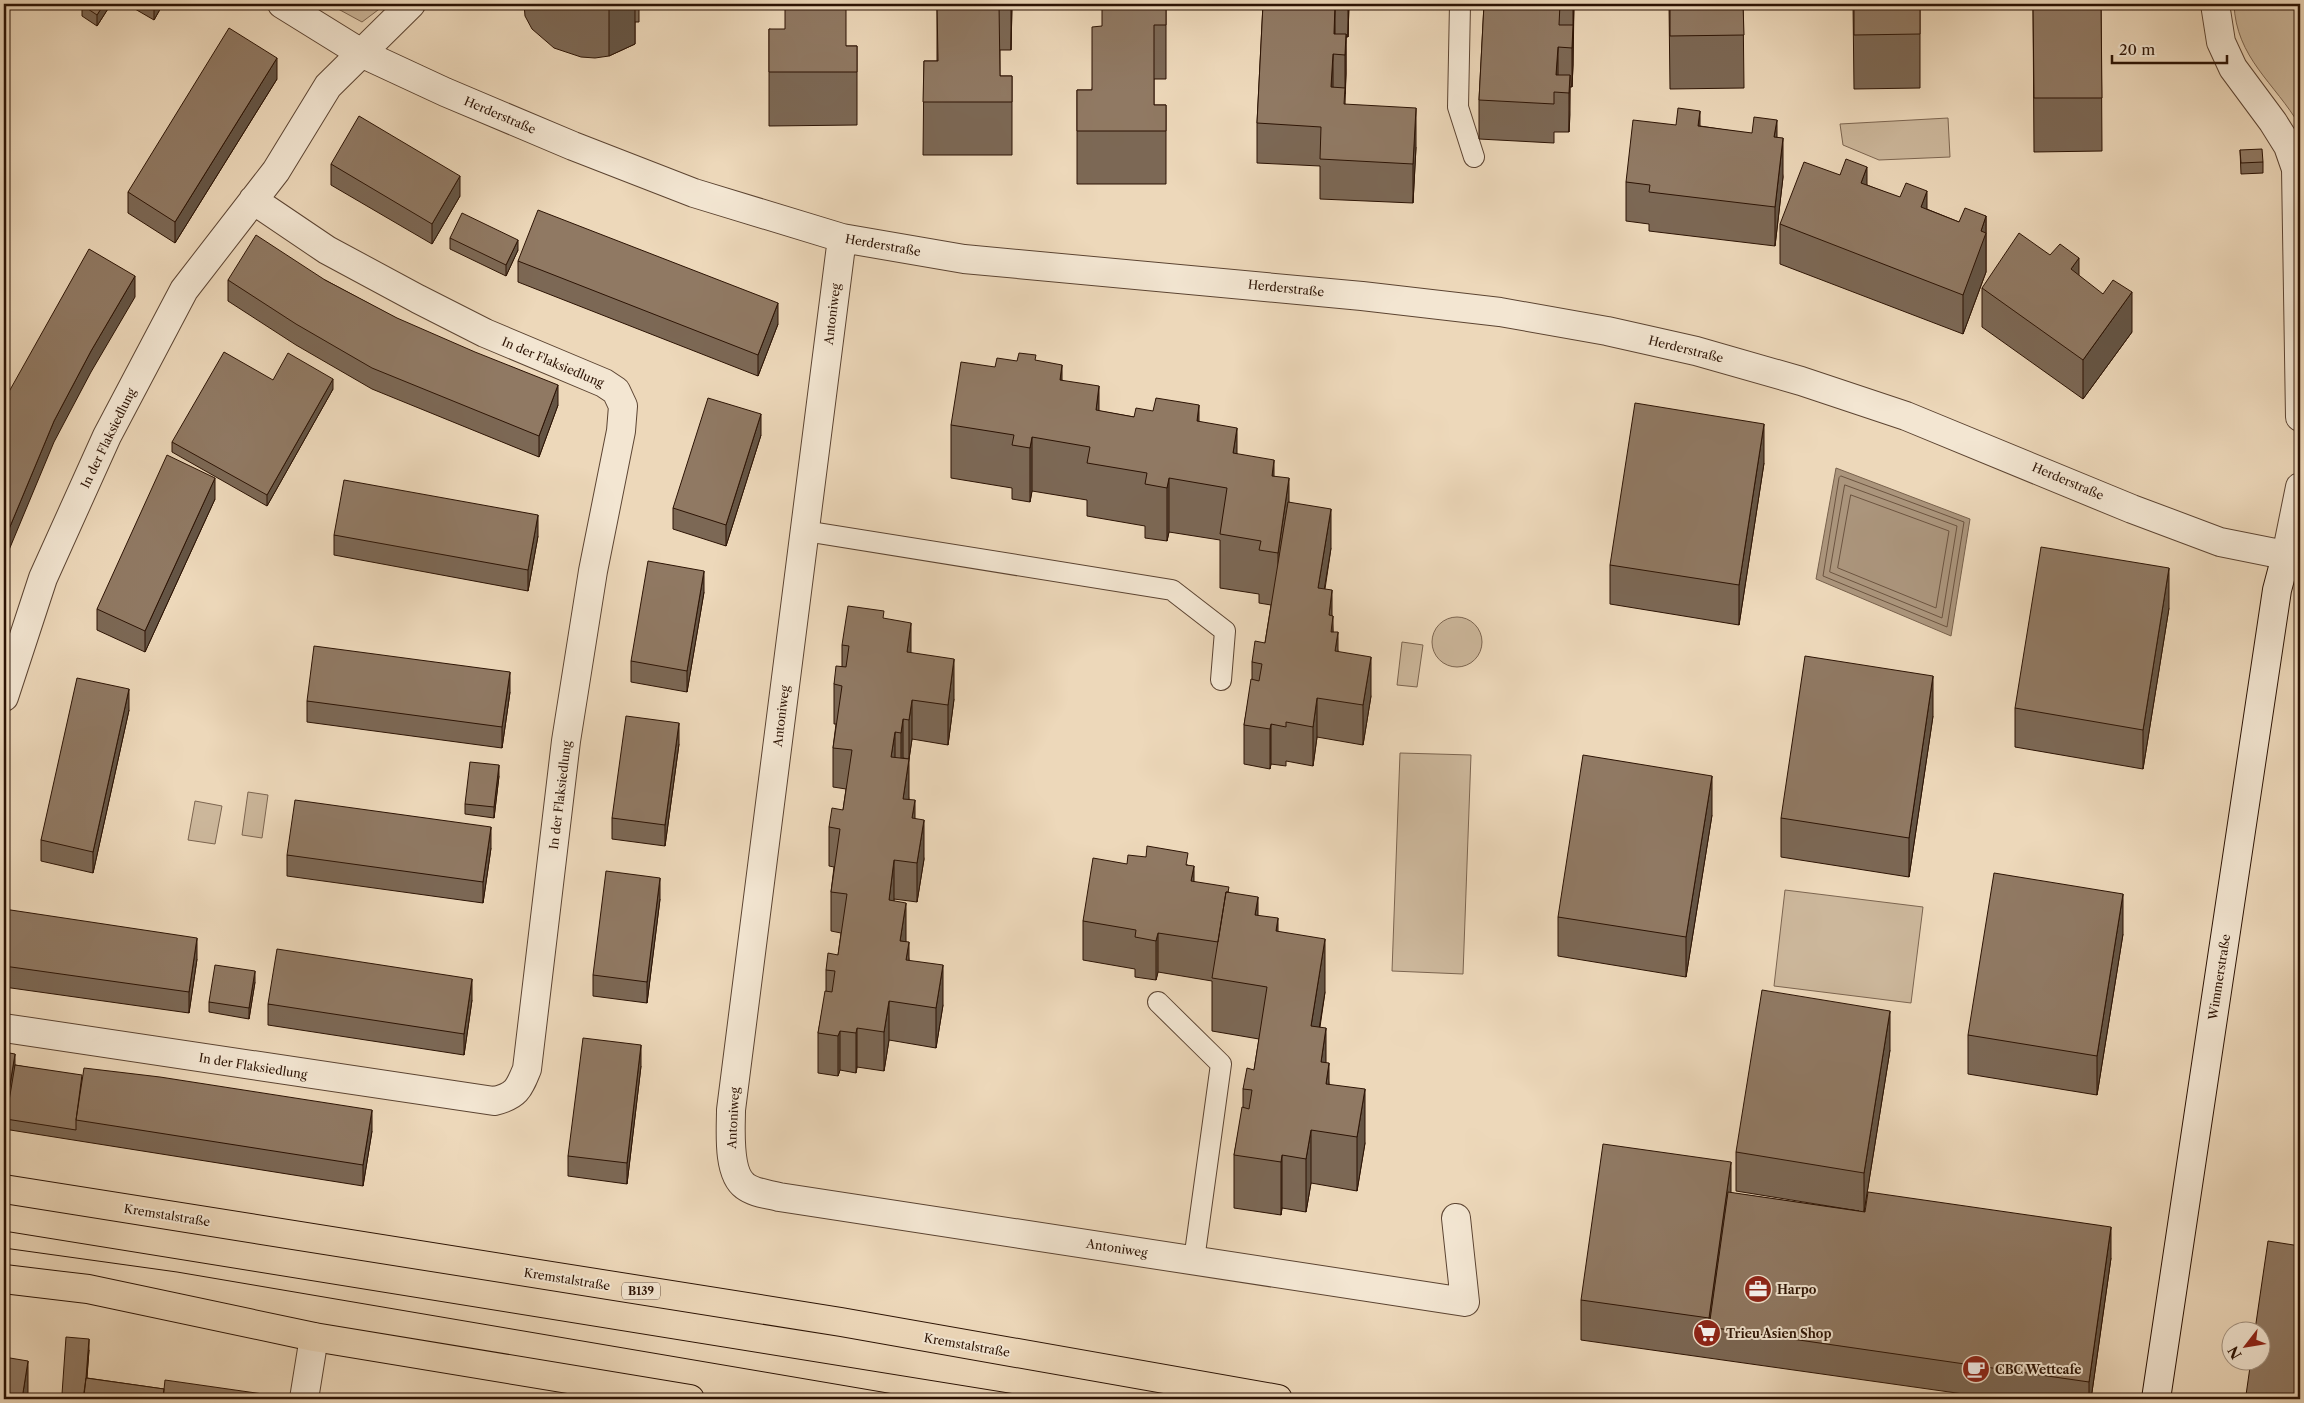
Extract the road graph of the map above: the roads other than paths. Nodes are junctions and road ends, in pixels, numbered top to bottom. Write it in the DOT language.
graph roads {
  1 [pos="282,4"];
  2 [pos="411,4"];
  3 [pos="1460,4"];
  4 [pos="2215,4"];
  5 [pos="361,54"];
  6 [pos="1474,157"];
  7 [pos="254,200"];
  8 [pos="842,238"];
  9 [pos="2300,417"];
  10 [pos="2300,487"];
  11 [pos="805,531"];
  12 [pos="2293,557"];
  13 [pos="1221,680"];
  14 [pos="4,697"];
  15 [pos="1158,1002"];
  16 [pos="4,1028"];
  17 [pos="4,1189"];
  18 [pos="1456,1218"];
  19 [pos="1194,1260"];
  20 [pos="4,1279"];
  21 [pos="314,1337"];
  22 [pos="304,1399"];
  23 [pos="690,1399"];
  24 [pos="1278,1399"];
  25 [pos="2156,1399"];
  1 -- 5 [label="street, Herderstraße"];
  2 -- 5 [label="street, In der Flaksiedlung"];
  3 -- 6 [label="lane"];
  4 -- 9 [label="street"];
  5 -- 7 [label="street, In der Flaksiedlung"];
  5 -- 8 [label="street, Herderstraße"];
  7 -- 14 [label="street, In der Flaksiedlung"];
  7 -- 16 [label="street, In der Flaksiedlung"];
  8 -- 11 [label="street, Antoniweg"];
  8 -- 12 [label="street, Herderstraße"];
  10 -- 12 [label="street, Wimmerstraße"];
  11 -- 13 [label="lane"];
  11 -- 19 [label="street, Antoniweg"];
  12 -- 25 [label="street, Wimmerstraße"];
  15 -- 19 [label="lane"];
  17 -- 24 [label="main road, Kremstalstraße / B139"];
  18 -- 19 [label="street, Antoniweg"];
  20 -- 21 [label="main road"];
  21 -- 22 [label="street"];
  21 -- 23 [label="main road"];
}
